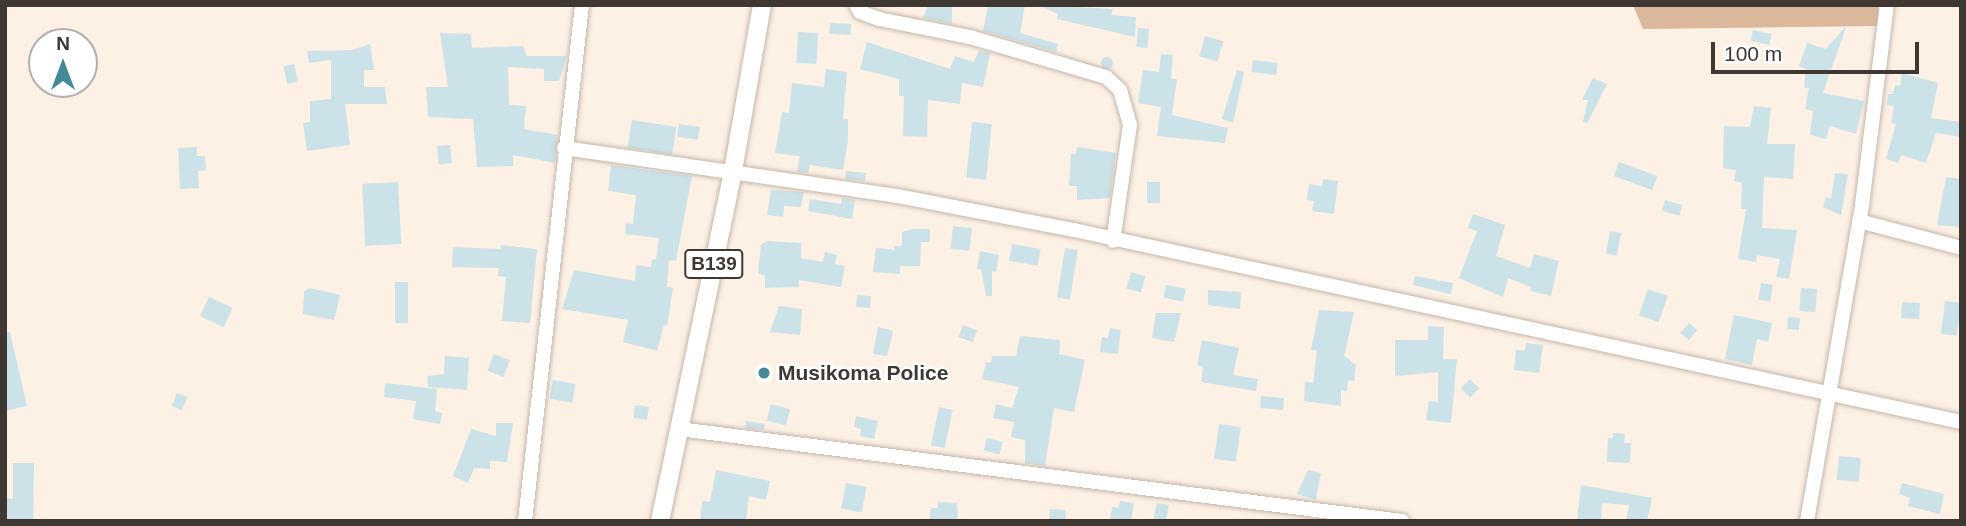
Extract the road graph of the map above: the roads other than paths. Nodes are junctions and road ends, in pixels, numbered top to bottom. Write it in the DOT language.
graph roads {
  1 [pos="582,5"];
  2 [pos="762,5"];
  3 [pos="856,5"];
  4 [pos="1887,5"];
  5 [pos="564,148"];
  6 [pos="733,171"];
  7 [pos="1859,220"];
  8 [pos="1113,241"];
  9 [pos="1961,248"];
  10 [pos="1829,390"];
  11 [pos="1961,422"];
  12 [pos="679,429"];
  13 [pos="525,521"];
  14 [pos="660,521"];
  15 [pos="1402,521"];
  16 [pos="1807,521"];
  1 -- 5 [label="street"];
  2 -- 6 [label="main road, B139"];
  3 -- 8 [label="street"];
  4 -- 7 [label="street"];
  5 -- 6 [label="street"];
  5 -- 13 [label="street"];
  6 -- 8 [label="street"];
  6 -- 12 [label="main road, B139"];
  7 -- 9 [label="street"];
  7 -- 10 [label="street"];
  8 -- 10 [label="street"];
  10 -- 11 [label="street"];
  10 -- 16 [label="street"];
  12 -- 14 [label="main road, B139"];
  12 -- 15 [label="street"];
}
